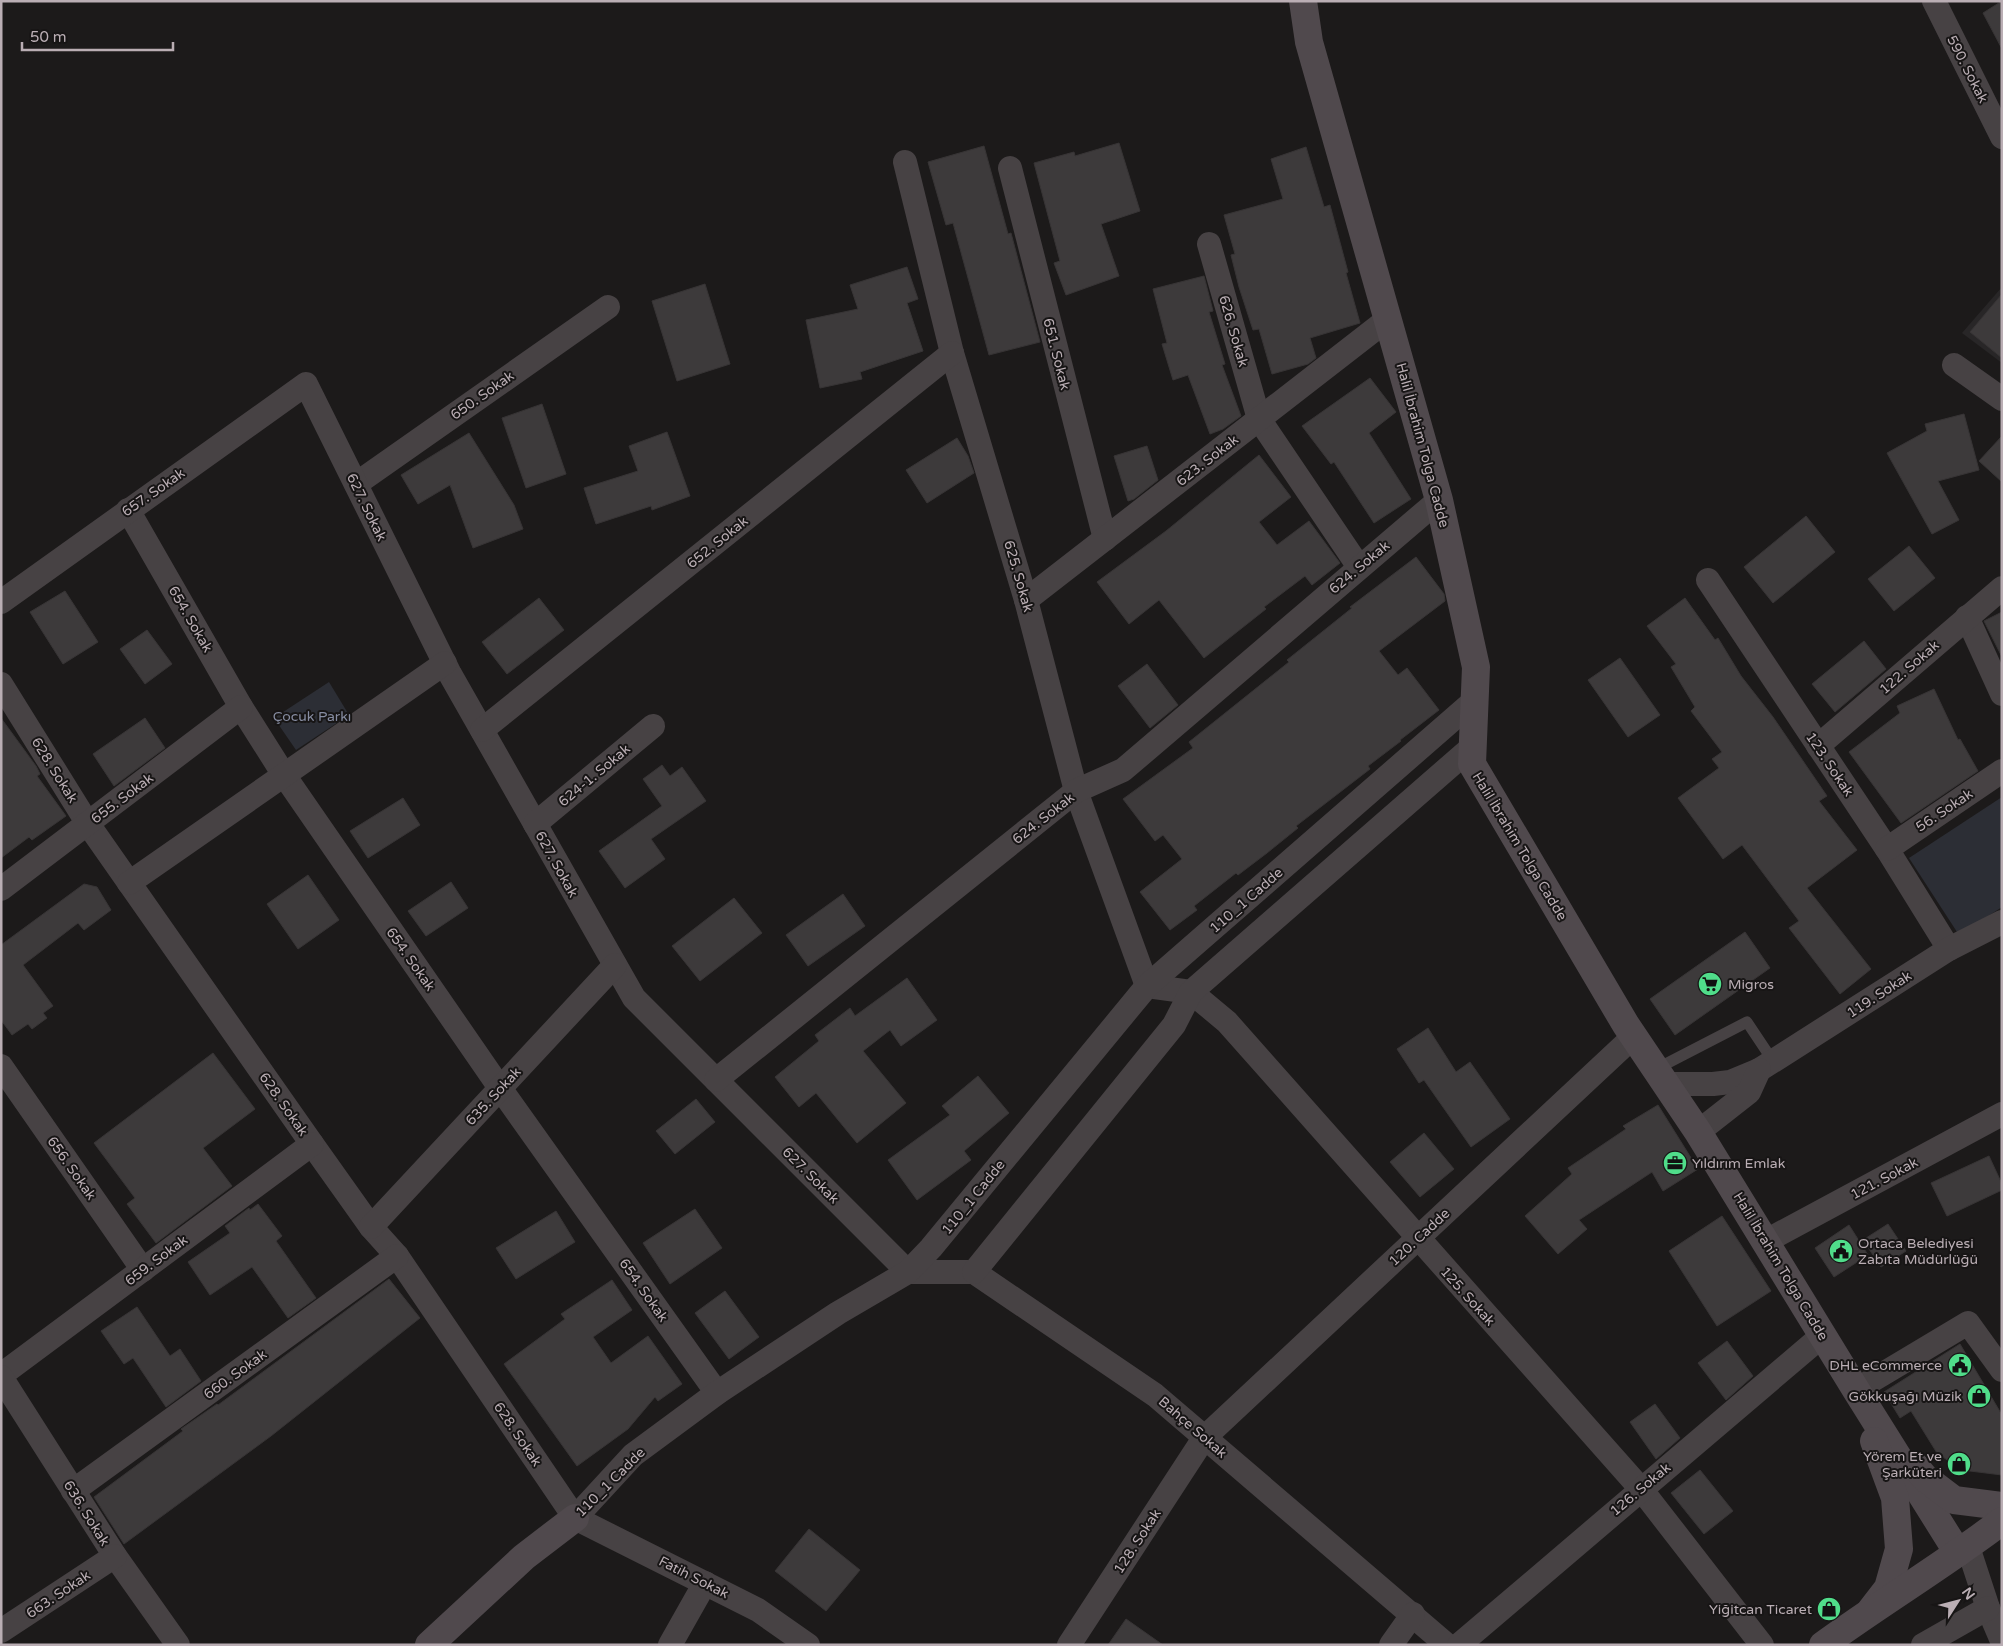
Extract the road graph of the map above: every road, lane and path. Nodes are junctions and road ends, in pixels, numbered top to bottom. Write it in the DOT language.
graph roads {
  1 [pos="1303,1"];
  2 [pos="1934,1"];
  3 [pos="2002,137"];
  4 [pos="905,162"];
  5 [pos="1010,168"];
  6 [pos="1209,244"];
  7 [pos="608,307"];
  8 [pos="1388,319"];
  9 [pos="952,353"];
  10 [pos="1954,365"];
  11 [pos="306,384"];
  12 [pos="2002,399"];
  13 [pos="1259,419"];
  14 [pos="356,484"];
  15 [pos="1439,500"];
  16 [pos="128,510"];
  17 [pos="1105,539"];
  18 [pos="1360,567"];
  19 [pos="1708,580"];
  20 [pos="2002,588"];
  21 [pos="1026,600"];
  22 [pos="1,602"];
  23 [pos="1967,617"];
  24 [pos="445,663"];
  25 [pos="1,684"];
  26 [pos="2002,694"];
  27 [pos="1475,700"];
  28 [pos="241,707"];
  29 [pos="653,726"];
  30 [pos="482,730"];
  31 [pos="1818,746"];
  32 [pos="1472,747"];
  33 [pos="2002,771"];
  34 [pos="284,774"];
  35 [pos="1076,791"];
  36 [pos="88,824"];
  37 [pos="535,824"];
  38 [pos="1887,849"];
  39 [pos="129,883"];
  40 [pos="1,888"];
  41 [pos="2002,922"];
  42 [pos="1948,949"];
  43 [pos="614,965"];
  44 [pos="1147,986"];
  45 [pos="1190,992"];
  46 [pos="1633,1037"];
  47 [pos="1,1066"];
  48 [pos="1766,1066"];
  49 [pos="1661,1077"];
  50 [pos="716,1080"];
  51 [pos="500,1088"];
  52 [pos="2002,1114"];
  53 [pos="1698,1132"];
  54 [pos="312,1144"];
  55 [pos="372,1227"];
  56 [pos="1417,1239"];
  57 [pos="1766,1241"];
  58 [pos="397,1256"];
  59 [pos="143,1270"];
  60 [pos="908,1272"];
  61 [pos="974,1272"];
  62 [pos="1823,1335"];
  63 [pos="2002,1370"];
  64 [pos="1,1376"];
  65 [pos="1856,1390"];
  66 [pos="717,1393"];
  67 [pos="1204,1438"];
  68 [pos="1641,1489"];
  69 [pos="73,1491"];
  70 [pos="2002,1506"];
  71 [pos="575,1518"];
  72 [pos="2002,1521"];
  73 [pos="1963,1550"];
  74 [pos="114,1556"];
  75 [pos="705,1583"];
  76 [pos="1988,1608"];
  77 [pos="1871,1610"];
  78 [pos="1413,1614"];
  79 [pos="1,1631"];
  80 [pos="2002,1641"];
  81 [pos="178,1645"];
  82 [pos="429,1645"];
  83 [pos="670,1645"];
  84 [pos="808,1645"];
  85 [pos="1069,1645"];
  86 [pos="1391,1645"];
  87 [pos="1448,1645"];
  88 [pos="1458,1645"];
  89 [pos="1762,1645"];
  90 [pos="1824,1645"];
  91 [pos="1923,1645"];
  1 -- 8 [label="street, Halil İbrahim Tolga Cadde"];
  2 -- 3 [label="street, 590. Sokak"];
  4 -- 9 [label="street, 625. Sokak"];
  5 -- 17 [label="street, 651. Sokak"];
  6 -- 13 [label="street, 626. Sokak"];
  7 -- 14 [label="street, 650. Sokak"];
  8 -- 13 [label="street, 623. Sokak"];
  8 -- 15 [label="street, Halil İbrahim Tolga Cadde"];
  9 -- 21 [label="street, 625. Sokak"];
  9 -- 30 [label="street, 652. Sokak"];
  10 -- 12 [label="street"];
  11 -- 14 [label="street, 627. Sokak"];
  11 -- 16 [label="street, 657. Sokak"];
  13 -- 17 [label="street, 623. Sokak"];
  13 -- 18 [label="street, 626. Sokak"];
  14 -- 24 [label="street, 627. Sokak"];
  15 -- 18 [label="street, 624. Sokak"];
  15 -- 27 [label="street, Halil İbrahim Tolga Cadde"];
  16 -- 22 [label="street, 657. Sokak"];
  16 -- 28 [label="street, 654. Sokak"];
  17 -- 21 [label="street, 623. Sokak"];
  18 -- 35 [label="street, 624. Sokak"];
  19 -- 31 [label="street, 123. Sokak"];
  20 -- 23 [label="street, 122. Sokak"];
  21 -- 35 [label="street, 625. Sokak"];
  23 -- 26 [label="street"];
  23 -- 31 [label="street, 122. Sokak"];
  24 -- 30 [label="street, 627. Sokak"];
  24 -- 34 [label="street"];
  25 -- 36 [label="street, 628. Sokak"];
  27 -- 32 [label="street, Halil İbrahim Tolga Cadde"];
  27 -- 44 [label="street, 110_1 Cadde"];
  28 -- 34 [label="street, 654. Sokak"];
  28 -- 36 [label="street, 655. Sokak"];
  29 -- 37 [label="street, 624-1. Sokak"];
  30 -- 37 [label="street, 627. Sokak"];
  31 -- 38 [label="street, 123. Sokak"];
  32 -- 45 [label="street"];
  32 -- 46 [label="street, Halil İbrahim Tolga Cadde"];
  33 -- 38 [label="street, 56. Sokak"];
  34 -- 39 [label="street"];
  34 -- 51 [label="street, 654. Sokak"];
  35 -- 44 [label="street, 625. Sokak"];
  35 -- 50 [label="street, 624. Sokak"];
  36 -- 39 [label="street, 628. Sokak"];
  36 -- 40 [label="street, 655. Sokak"];
  37 -- 43 [label="street, 627. Sokak"];
  38 -- 42 [label="street, 123. Sokak"];
  39 -- 54 [label="street, 628. Sokak"];
  41 -- 42 [label="street, 119. Sokak"];
  42 -- 48 [label="street, 119. Sokak"];
  43 -- 50 [label="street, 627. Sokak"];
  43 -- 51 [label="street, 635. Sokak"];
  44 -- 45 [label="street"];
  44 -- 60 [label="street, 110_1 Cadde"];
  45 -- 56 [label="street, 125. Sokak"];
  45 -- 61 [label="street"];
  46 -- 49 [label="street, Halil İbrahim Tolga Cadde"];
  46 -- 56 [label="street, 120. Cadde"];
  47 -- 59 [label="street, 656. Sokak"];
  48 -- 49 [label="street, 119. Sokak"];
  48 -- 49 [label="lane"];
  48 -- 53 [label="street"];
  49 -- 53 [label="street, Halil İbrahim Tolga Cadde"];
  50 -- 60 [label="street, 627. Sokak"];
  51 -- 55 [label="street, 635. Sokak"];
  51 -- 66 [label="street, 654. Sokak"];
  52 -- 57 [label="street, 121. Sokak"];
  53 -- 57 [label="street, Halil İbrahim Tolga Cadde"];
  54 -- 55 [label="street, 628. Sokak"];
  54 -- 59 [label="street, 659. Sokak"];
  55 -- 58 [label="street, 628. Sokak"];
  56 -- 67 [label="street, 120. Cadde"];
  56 -- 68 [label="street, 125. Sokak"];
  57 -- 62 [label="street, Halil İbrahim Tolga Cadde"];
  58 -- 69 [label="street, 660. Sokak"];
  58 -- 71 [label="street, 628. Sokak"];
  59 -- 64 [label="street, 659. Sokak"];
  60 -- 61 [label="street"];
  60 -- 66 [label="street, 110_1 Cadde"];
  61 -- 67 [label="street, Bahçe Sokak"];
  62 -- 65 [label="street, Halil İbrahim Tolga Cadde"];
  62 -- 68 [label="street, 126. Sokak"];
  63 -- 65 [label="street"];
  64 -- 69 [label="street, 636. Sokak"];
  65 -- 70 [label="street"];
  65 -- 73 [label="street"];
  65 -- 77 [label="street"];
  66 -- 71 [label="street, 110_1 Cadde"];
  67 -- 78 [label="street, Bahçe Sokak"];
  67 -- 85 [label="street, 128. Sokak"];
  68 -- 88 [label="street, 126. Sokak"];
  68 -- 89 [label="street, 125. Sokak"];
  69 -- 74 [label="street, 636. Sokak"];
  71 -- 75 [label="street, Fatih Sokak"];
  71 -- 82 [label="street, 110_1 Cadde"];
  72 -- 73 [label="street"];
  73 -- 76 [label="street"];
  73 -- 77 [label="street"];
  74 -- 79 [label="street, 663. Sokak"];
  74 -- 81 [label="street, 636. Sokak"];
  75 -- 83 [label="street"];
  75 -- 84 [label="street, Fatih Sokak"];
  76 -- 80 [label="street"];
  76 -- 91 [label="street"];
  77 -- 90 [label="street"];
  78 -- 86 [label="street"];
  78 -- 87 [label="street, Bahçe Sokak"];
}
